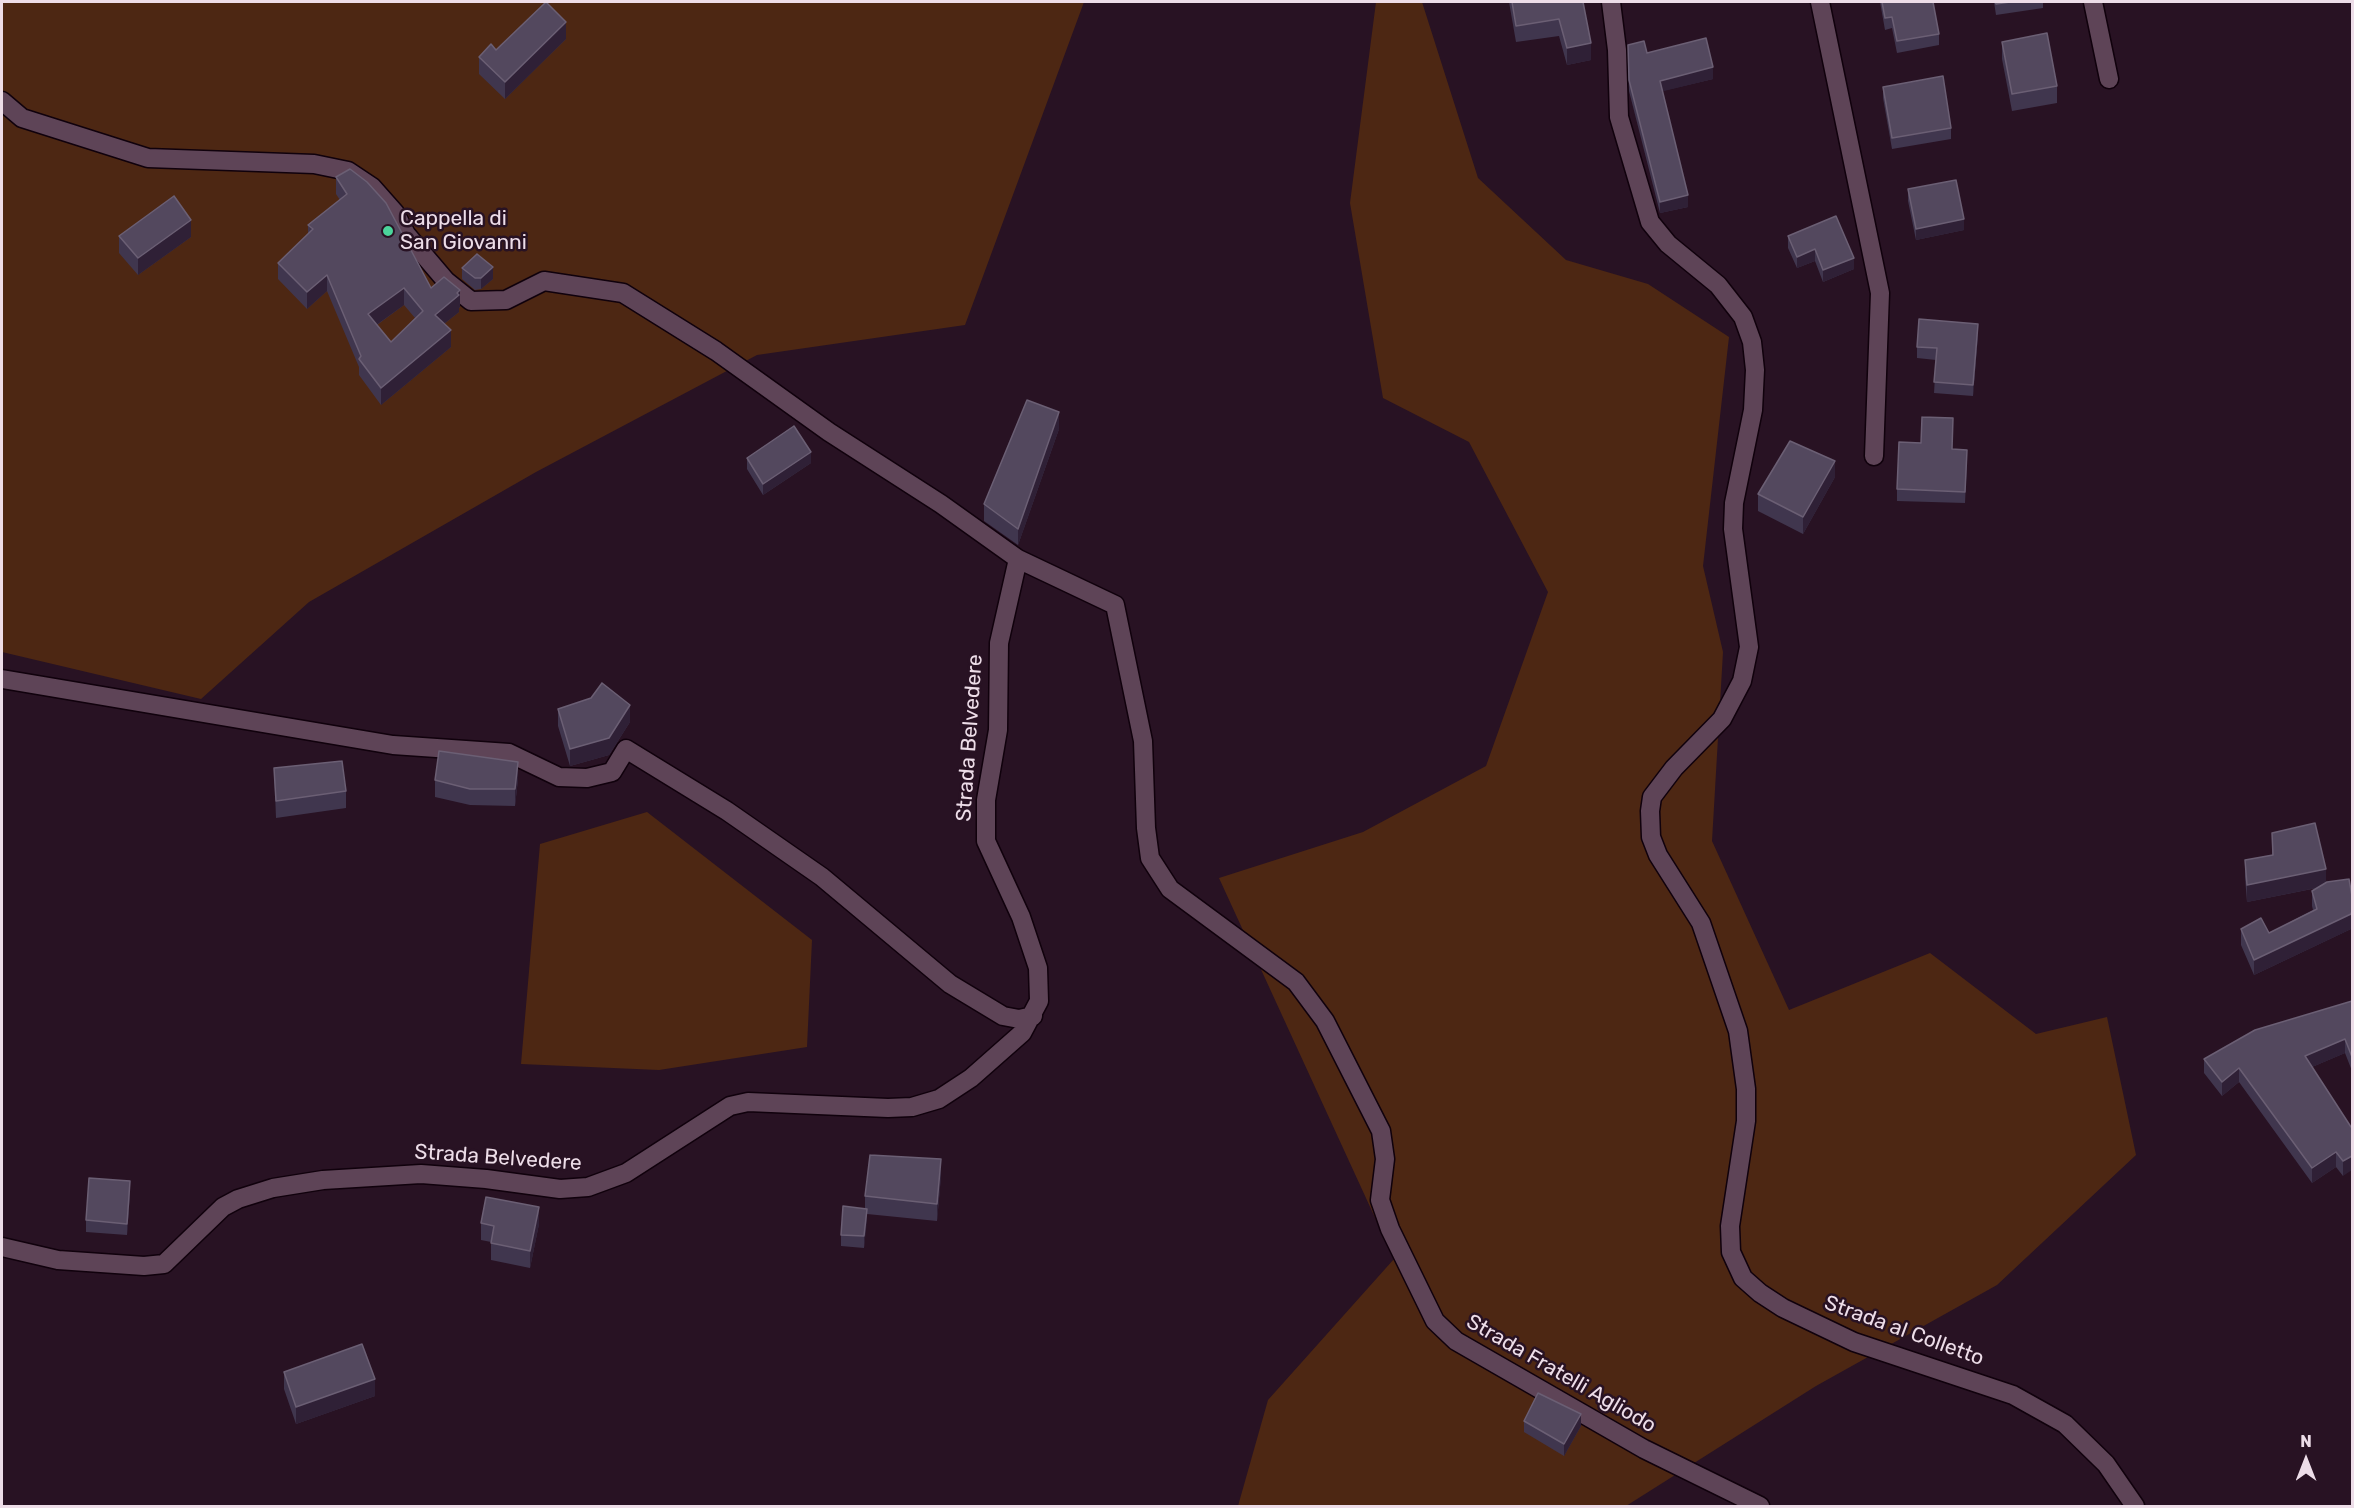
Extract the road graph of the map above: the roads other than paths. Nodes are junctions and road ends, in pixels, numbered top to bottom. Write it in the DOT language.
graph roads {
  1 [pos="1611,2"];
  2 [pos="1820,2"];
  3 [pos="2093,2"];
  4 [pos="2109,79"];
  5 [pos="2,100"];
  6 [pos="1874,456"];
  7 [pos="1018,559"];
  8 [pos="2,679"];
  9 [pos="1033,1016"];
  10 [pos="2,1247"];
  11 [pos="1760,1506"];
  12 [pos="2135,1506"];
  1 -- 12 [label="street, Strada al Colletto"];
  2 -- 6 [label="street"];
  3 -- 4 [label="street"];
  5 -- 7 [label="street"];
  7 -- 9 [label="street, Strada Belvedere"];
  7 -- 11 [label="street, Strada Fratelli Agliodo"];
  8 -- 9 [label="street"];
  9 -- 10 [label="street, Strada Belvedere"];
}
